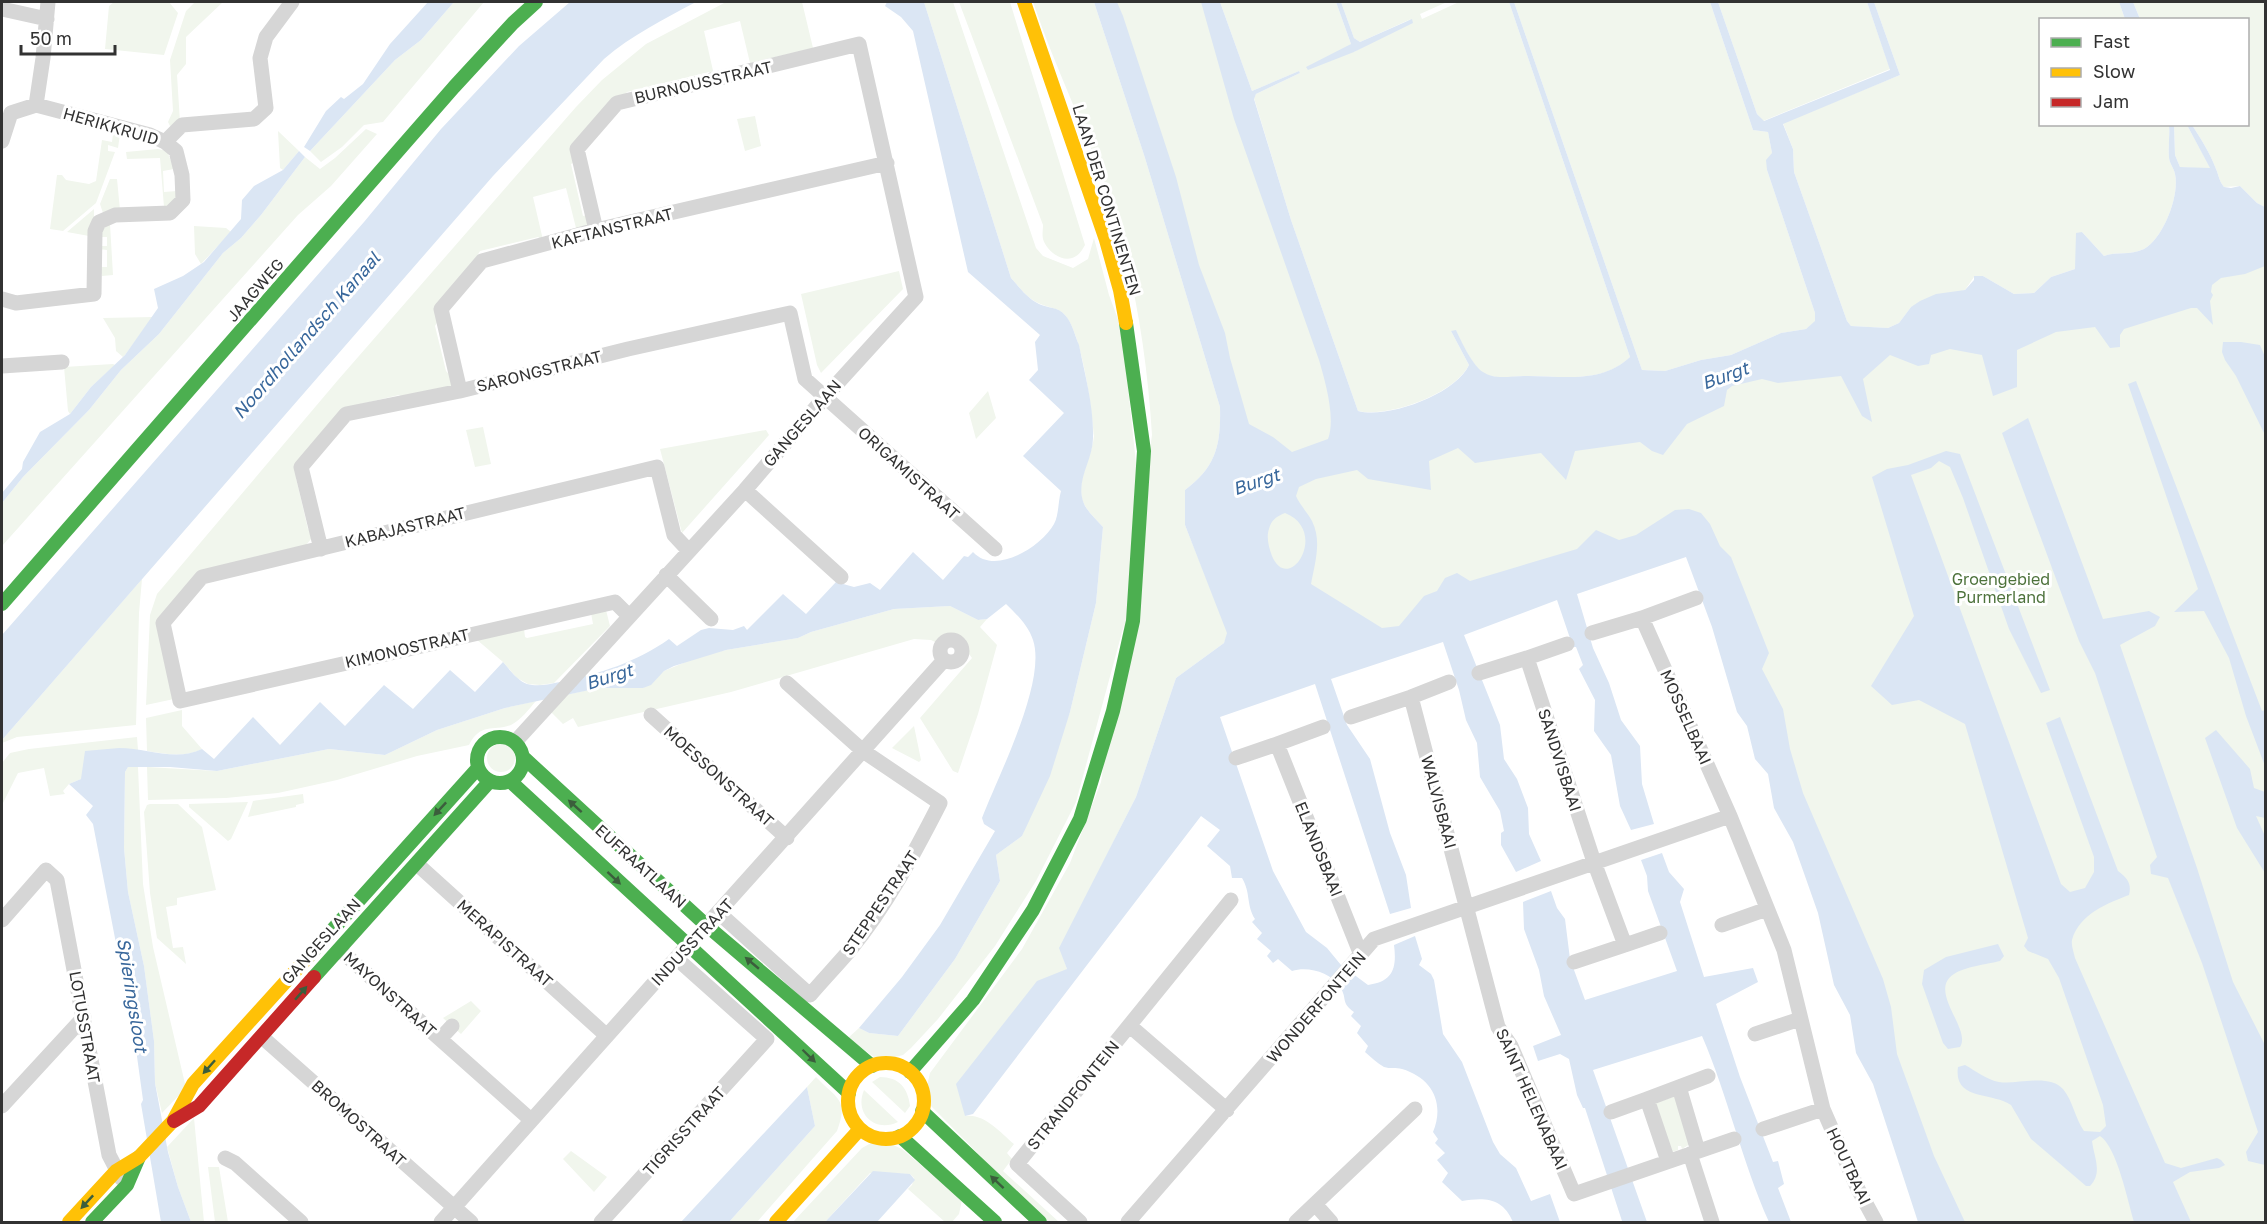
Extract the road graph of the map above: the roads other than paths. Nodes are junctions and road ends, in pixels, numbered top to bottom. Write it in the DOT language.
graph roads {
  1 [pos="48,2"];
  2 [pos="291,2"];
  3 [pos="537,2"];
  4 [pos="1024,2"];
  5 [pos="2,9"];
  6 [pos="47,19"];
  7 [pos="859,44"];
  8 [pos="36,105"];
  9 [pos="6,112"];
  10 [pos="2,141"];
  11 [pos="165,142"];
  12 [pos="887,163"];
  13 [pos="596,230"];
  14 [pos="2,299"];
  15 [pos="62,362"];
  16 [pos="2,366"];
  17 [pos="460,391"];
  18 [pos="824,398"];
  19 [pos="745,490"];
  20 [pos="321,549"];
  21 [pos="995,549"];
  22 [pos="688,550"];
  23 [pos="666,575"];
  24 [pos="842,577"];
  25 [pos="1696,598"];
  26 [pos="2,604"];
  27 [pos="629,616"];
  28 [pos="1642,618"];
  29 [pos="711,619"];
  30 [pos="1592,633"];
  31 [pos="1567,644"];
  32 [pos="1527,658"];
  33 [pos="944,660"];
  34 [pos="1479,673"];
  35 [pos="1449,682"];
  36 [pos="787,683"];
  37 [pos="1411,698"];
  38 [pos="180,701"];
  39 [pos="651,715"];
  40 [pos="1351,717"];
  41 [pos="1323,727"];
  42 [pos="515,742"];
  43 [pos="1277,744"];
  44 [pos="863,751"];
  45 [pos="523,757"];
  46 [pos="1236,758"];
  47 [pos="478,768"];
  48 [pos="490,781"];
  49 [pos="510,781"];
  50 [pos="1730,816"];
  51 [pos="787,838"];
  52 [pos="402,850"];
  53 [pos="1594,862"];
  54 [pos="417,864"];
  55 [pos="1231,900"];
  56 [pos="1467,906"];
  57 [pos="1767,909"];
  58 [pos="719,913"];
  59 [pos="2,920"];
  60 [pos="706,924"];
  61 [pos="1722,925"];
  62 [pos="1660,933"];
  63 [pos="1625,945"];
  64 [pos="687,946"];
  65 [pos="340,950"];
  66 [pos="1361,955"];
  67 [pos="676,958"];
  68 [pos="1574,962"];
  69 [pos="84,1017"];
  70 [pos="1800,1019"];
  71 [pos="248,1023"];
  72 [pos="452,1026"];
  73 [pos="1130,1026"];
  74 [pos="1755,1034"];
  75 [pos="607,1036"];
  76 [pos="262,1037"];
  77 [pos="440,1039"];
  78 [pos="872,1066"];
  79 [pos="910,1072"];
  80 [pos="1708,1076"];
  81 [pos="1678,1087"];
  82 [pos="849,1094"];
  83 [pos="1647,1099"];
  84 [pos="2,1106"];
  85 [pos="1823,1108"];
  86 [pos="1415,1109"];
  87 [pos="1227,1110"];
  88 [pos="922,1111"];
  89 [pos="1611,1112"];
  90 [pos="531,1120"];
  91 [pos="173,1121"];
  92 [pos="860,1129"];
  93 [pos="1763,1129"];
  94 [pos="900,1136"];
  95 [pos="1734,1139"];
  96 [pos="1694,1153"];
  97 [pos="139,1157"];
  98 [pos="225,1158"];
  99 [pos="1668,1161"];
  100 [pos="116,1171"];
  101 [pos="127,1185"];
  102 [pos="1315,1204"];
  103 [pos="455,1208"];
  104 [pos="69,1222"];
  105 [pos="92,1222"];
  106 [pos="301,1222"];
  107 [pos="441,1222"];
  108 [pos="471,1222"];
  109 [pos="601,1222"];
  110 [pos="776,1222"];
  111 [pos="995,1222"];
  112 [pos="1040,1222"];
  113 [pos="1080,1222"];
  114 [pos="1128,1222"];
  115 [pos="1296,1222"];
  116 [pos="1331,1222"];
  117 [pos="1712,1222"];
  118 [pos="1876,1222"];
  1 -- 6 [label="street"];
  2 -- 11 [label="street, HERIKKRUID"];
  3 -- 26 [label="street, JAAGWEG"];
  4 -- 79 [label="street, LAAN DER CONTINENTEN"];
  5 -- 6 [label="street"];
  6 -- 8 [label="street"];
  7 -- 12 [label="street, GANGESLAAN"];
  7 -- 13 [label="street, BURNOUSSTRAAT"];
  8 -- 9 [label="street"];
  8 -- 11 [label="street, HERIKKRUID"];
  9 -- 10 [label="street"];
  11 -- 14 [label="street"];
  12 -- 13 [label="street, KAFTANSTRAAT"];
  12 -- 18 [label="street, GANGESLAAN"];
  13 -- 17 [label="street, KAFTANSTRAAT"];
  15 -- 16 [label="street"];
  17 -- 18 [label="street, SARONGSTRAAT"];
  17 -- 20 [label="street, SARONGSTRAAT"];
  18 -- 19 [label="street, GANGESLAAN"];
  18 -- 21 [label="street, ORIGAMISTRAAT"];
  19 -- 22 [label="street, GANGESLAAN"];
  19 -- 24 [label="street"];
  20 -- 22 [label="street, KABAJASTRAAT"];
  20 -- 38 [label="street, KABAJASTRAAT"];
  22 -- 23 [label="street, GANGESLAAN"];
  23 -- 27 [label="street, GANGESLAAN"];
  23 -- 29 [label="street"];
  25 -- 28 [label="street"];
  27 -- 38 [label="street, KIMONOSTRAAT"];
  27 -- 42 [label="street, GANGESLAAN"];
  28 -- 30 [label="street"];
  28 -- 50 [label="street, MOSSELBAAI"];
  31 -- 32 [label="street"];
  32 -- 34 [label="street"];
  32 -- 53 [label="street, SANDVISBAAI"];
  33 -- 44 [label="street, INDUSSTRAAT"];
  35 -- 37 [label="street"];
  36 -- 44 [label="street"];
  37 -- 40 [label="street"];
  37 -- 56 [label="street, WALVISBAAI"];
  39 -- 51 [label="street, MOESSONSTRAAT"];
  41 -- 43 [label="street"];
  42 -- 45 [label="street"];
  42 -- 47 [label="street"];
  43 -- 46 [label="street"];
  43 -- 66 [label="street, ELANDSBAAI"];
  44 -- 51 [label="street, INDUSSTRAAT"];
  44 -- 58 [label="street, STEPPESTRAAT"];
  45 -- 49 [label="street"];
  60 -- 45 [label="street, EUFRAATLAAN, one-way"];
  47 -- 48 [label="street"];
  47 -- 52 [label="street, GANGESLAAN, one-way"];
  48 -- 49 [label="street"];
  48 -- 54 [label="street, GANGESLAAN"];
  49 -- 64 [label="street, EUFRAATLAAN, one-way"];
  50 -- 53 [label="street, WONDERFONTEIN"];
  50 -- 57 [label="street, HOUTBAAI"];
  51 -- 58 [label="street, INDUSSTRAAT"];
  52 -- 54 [label="street, MERAPISTRAAT"];
  52 -- 71 [label="street, GANGESLAAN"];
  53 -- 56 [label="street, WONDERFONTEIN"];
  53 -- 63 [label="street"];
  54 -- 65 [label="street, GANGESLAAN"];
  54 -- 75 [label="street, MERAPISTRAAT"];
  55 -- 73 [label="street, STRANDFONTEIN"];
  56 -- 66 [label="street, WONDERFONTEIN"];
  56 -- 99 [label="street, SAINT HELENABAAI"];
  57 -- 61 [label="street"];
  57 -- 70 [label="street, HOUTBAAI"];
  58 -- 60 [label="street, INDUSSTRAAT"];
  59 -- 69 [label="street, LOTUSSTRAAT"];
  60 -- 64 [label="street, INDUSSTRAAT"];
  78 -- 60 [label="street, EUFRAATLAAN, one-way"];
  62 -- 63 [label="street"];
  63 -- 68 [label="street"];
  64 -- 67 [label="street, INDUSSTRAAT"];
  64 -- 82 [label="street, EUFRAATLAAN, one-way"];
  76 -- 65 [label="street, GANGESLAAN, one-way"];
  65 -- 77 [label="street, MAYONSTRAAT"];
  66 -- 87 [label="street, WONDERFONTEIN"];
  67 -- 75 [label="street, INDUSSTRAAT"];
  67 -- 109 [label="street, TIGRISSTRAAT"];
  69 -- 84 [label="street"];
  69 -- 100 [label="street, LOTUSSTRAAT"];
  70 -- 74 [label="street"];
  70 -- 85 [label="street, HOUTBAAI"];
  71 -- 76 [label="street, BROMOSTRAAT"];
  71 -- 91 [label="street, GANGESLAAN, one-way"];
  72 -- 77 [label="street, MAYONSTRAAT"];
  73 -- 87 [label="street, STRANDFONTEIN"];
  73 -- 113 [label="street, STRANDFONTEIN"];
  75 -- 90 [label="street, INDUSSTRAAT"];
  76 -- 91 [label="street, GANGESLAAN"];
  76 -- 103 [label="street, BROMOSTRAAT"];
  77 -- 90 [label="street, MAYONSTRAAT"];
  78 -- 79 [label="street"];
  78 -- 82 [label="street"];
  79 -- 88 [label="street"];
  80 -- 81 [label="street"];
  81 -- 83 [label="street"];
  81 -- 96 [label="street"];
  82 -- 92 [label="street"];
  83 -- 89 [label="street"];
  83 -- 99 [label="street"];
  85 -- 93 [label="street, HOUTBAAI"];
  85 -- 118 [label="street, HOUTBAAI"];
  86 -- 102 [label="street"];
  87 -- 114 [label="street, WONDERFONTEIN"];
  88 -- 94 [label="street"];
  112 -- 88 [label="street, one-way"];
  90 -- 103 [label="street, INDUSSTRAAT"];
  91 -- 97 [label="street, GANGESLAAN"];
  92 -- 94 [label="street"];
  92 -- 110 [label="street"];
  94 -- 111 [label="street"];
  95 -- 96 [label="street, SAINT HELENABAAI"];
  96 -- 99 [label="street, SAINT HELENABAAI"];
  96 -- 117 [label="street"];
  97 -- 100 [label="street, GANGESLAAN"];
  97 -- 101 [label="street, GANGESLAAN"];
  98 -- 106 [label="street"];
  100 -- 101 [label="street, LOTUSSTRAAT"];
  100 -- 104 [label="street, GANGESLAAN, one-way"];
  101 -- 105 [label="street, GANGESLAAN"];
  102 -- 115 [label="street"];
  102 -- 116 [label="street"];
  103 -- 107 [label="street, INDUSSTRAAT"];
  103 -- 108 [label="street, BROMOSTRAAT"];
}
